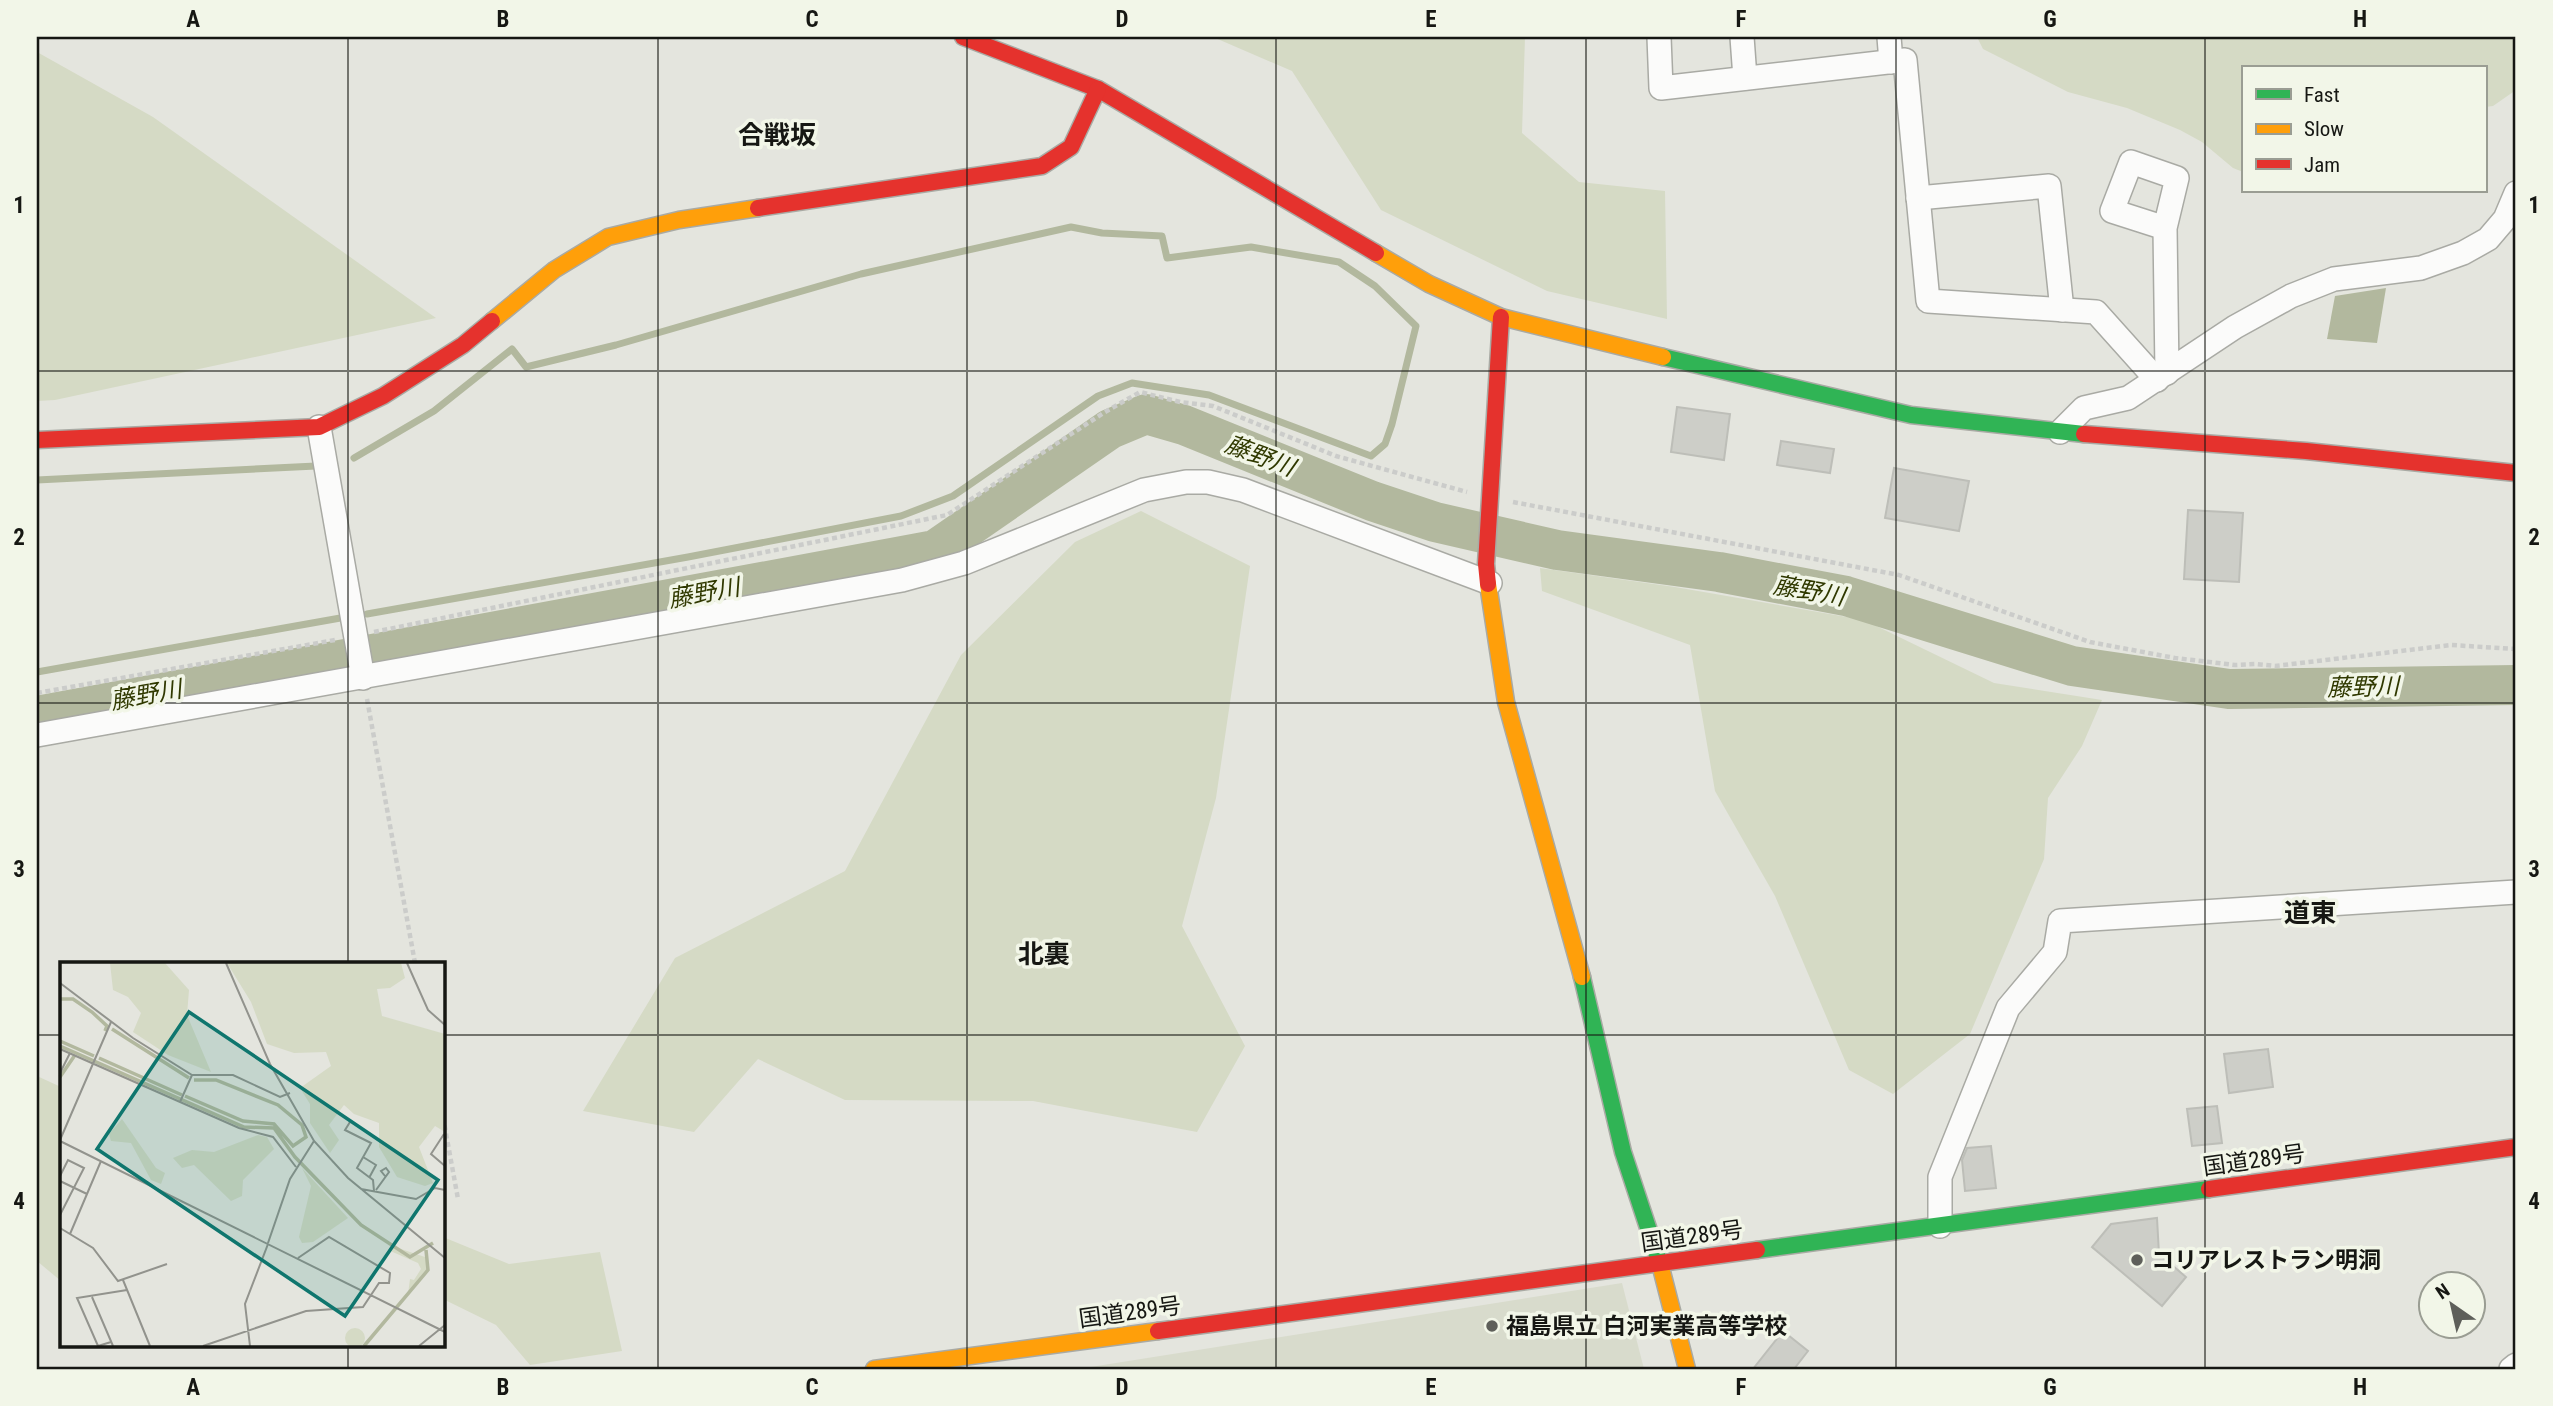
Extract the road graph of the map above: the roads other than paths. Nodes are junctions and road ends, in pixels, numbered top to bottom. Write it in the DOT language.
graph roads {
  1 [pos="963,37"];
  2 [pos="1659,37"];
  3 [pos="1742,37"];
  4 [pos="1889,37"];
  5 [pos="1891,62"];
  6 [pos="1745,78"];
  7 [pos="1098,89"];
  8 [pos="2516,193"];
  9 [pos="1918,198"];
  10 [pos="2165,228"];
  11 [pos="2062,310"];
  12 [pos="1501,317"];
  13 [pos="2162,377"];
  14 [pos="319,427"];
  15 [pos="2060,432"];
  16 [pos="37,440"];
  17 [pos="2516,473"];
  18 [pos="1488,574"];
  19 [pos="363,678"];
  20 [pos="37,735"];
  21 [pos="2516,892"];
  22 [pos="2516,1147"];
  23 [pos="1940,1226"];
  24 [pos="1660,1264"];
  25 [pos="2516,1365"];
  26 [pos="874,1369"];
  27 [pos="1687,1369"];
  28 [pos="2511,1369"];
  1 -- 7 [label="main road"];
  2 -- 6 [label="street"];
  3 -- 6 [label="street"];
  4 -- 5 [label="street"];
  5 -- 6 [label="street"];
  5 -- 9 [label="street"];
  7 -- 12 [label="main road"];
  7 -- 14 [label="main road"];
  8 -- 13 [label="street"];
  9 -- 11 [label="street"];
  9 -- 11 [label="street"];
  10 -- 13 [label="street"];
  11 -- 13 [label="street"];
  12 -- 15 [label="main road"];
  12 -- 18 [label="main road"];
  13 -- 15 [label="street"];
  14 -- 16 [label="main road"];
  14 -- 19 [label="street"];
  15 -- 17 [label="main road"];
  18 -- 19 [label="street"];
  18 -- 24 [label="main road"];
  19 -- 20 [label="street"];
  21 -- 23 [label="street"];
  22 -- 23 [label="main road, 国道289号"];
  23 -- 24 [label="main road, 国道289号"];
  24 -- 26 [label="main road, 国道289号"];
  24 -- 27 [label="main road"];
  25 -- 28 [label="street"];
}
